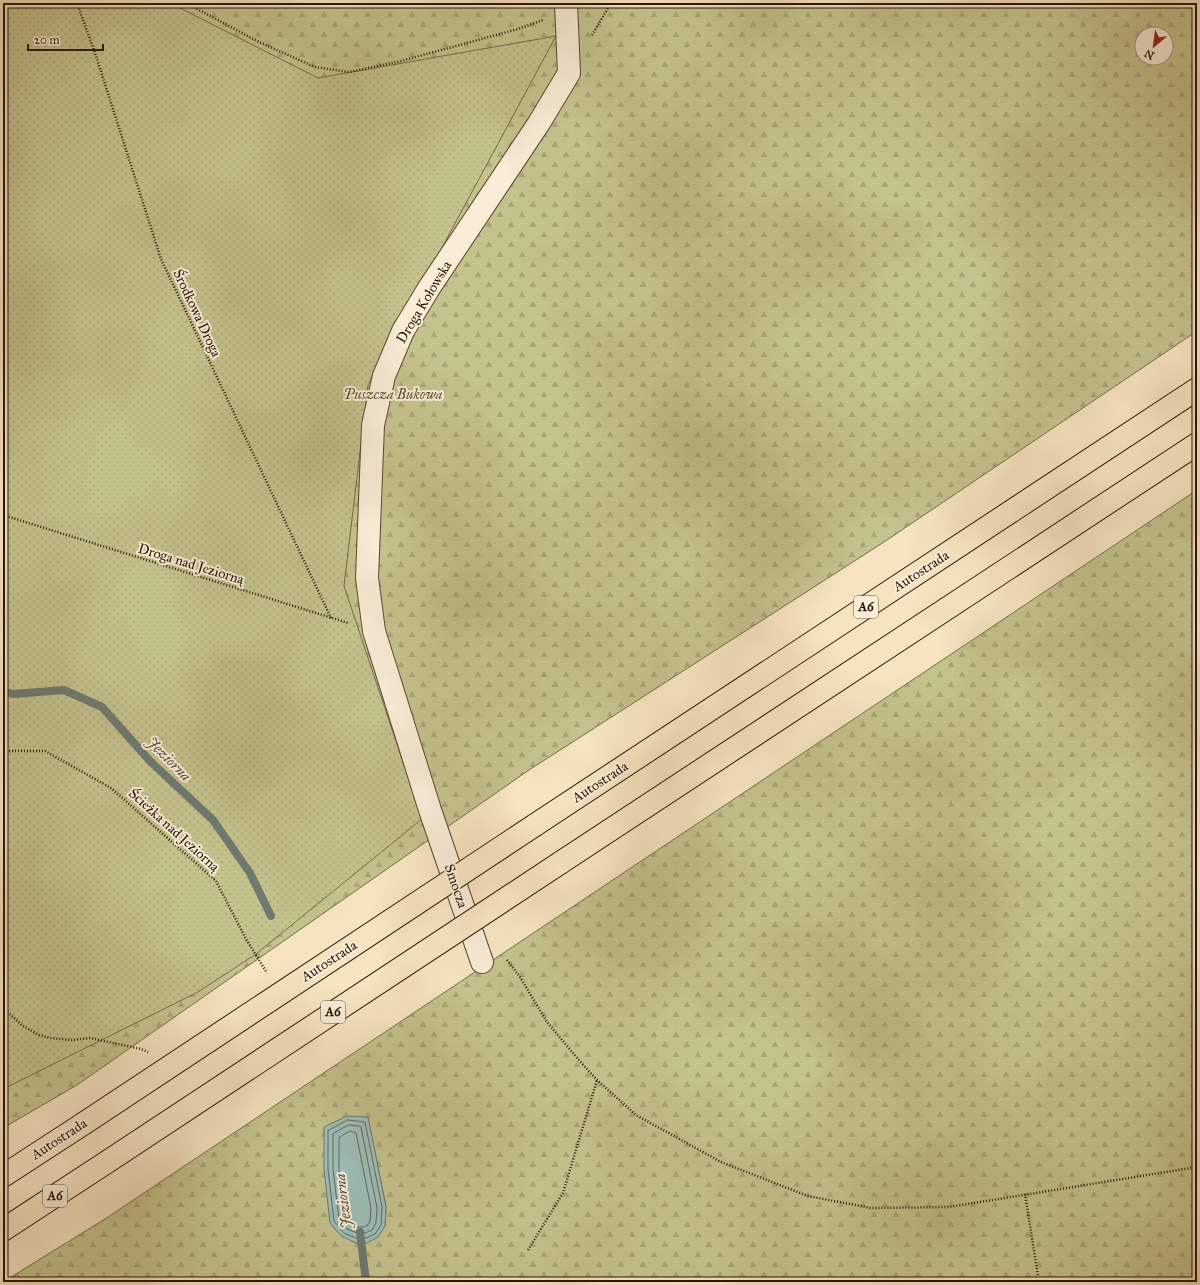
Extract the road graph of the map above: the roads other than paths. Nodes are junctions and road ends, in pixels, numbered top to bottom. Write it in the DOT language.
graph roads {
  1 [pos="567,7"];
  2 [pos="1197,389"];
  3 [pos="1197,444"];
  4 [pos="430,810"];
  5 [pos="482,962"];
  6 [pos="3,1176"];
  7 [pos="3,1230"];
  1 -- 4 [label="street, Droga Kołowska"];
  2 -- 6 [label="highway, Autostrada / A6, bridge"];
  3 -- 7 [label="highway, A6, bridge"];
  4 -- 5 [label="street, Smocza"];
}
